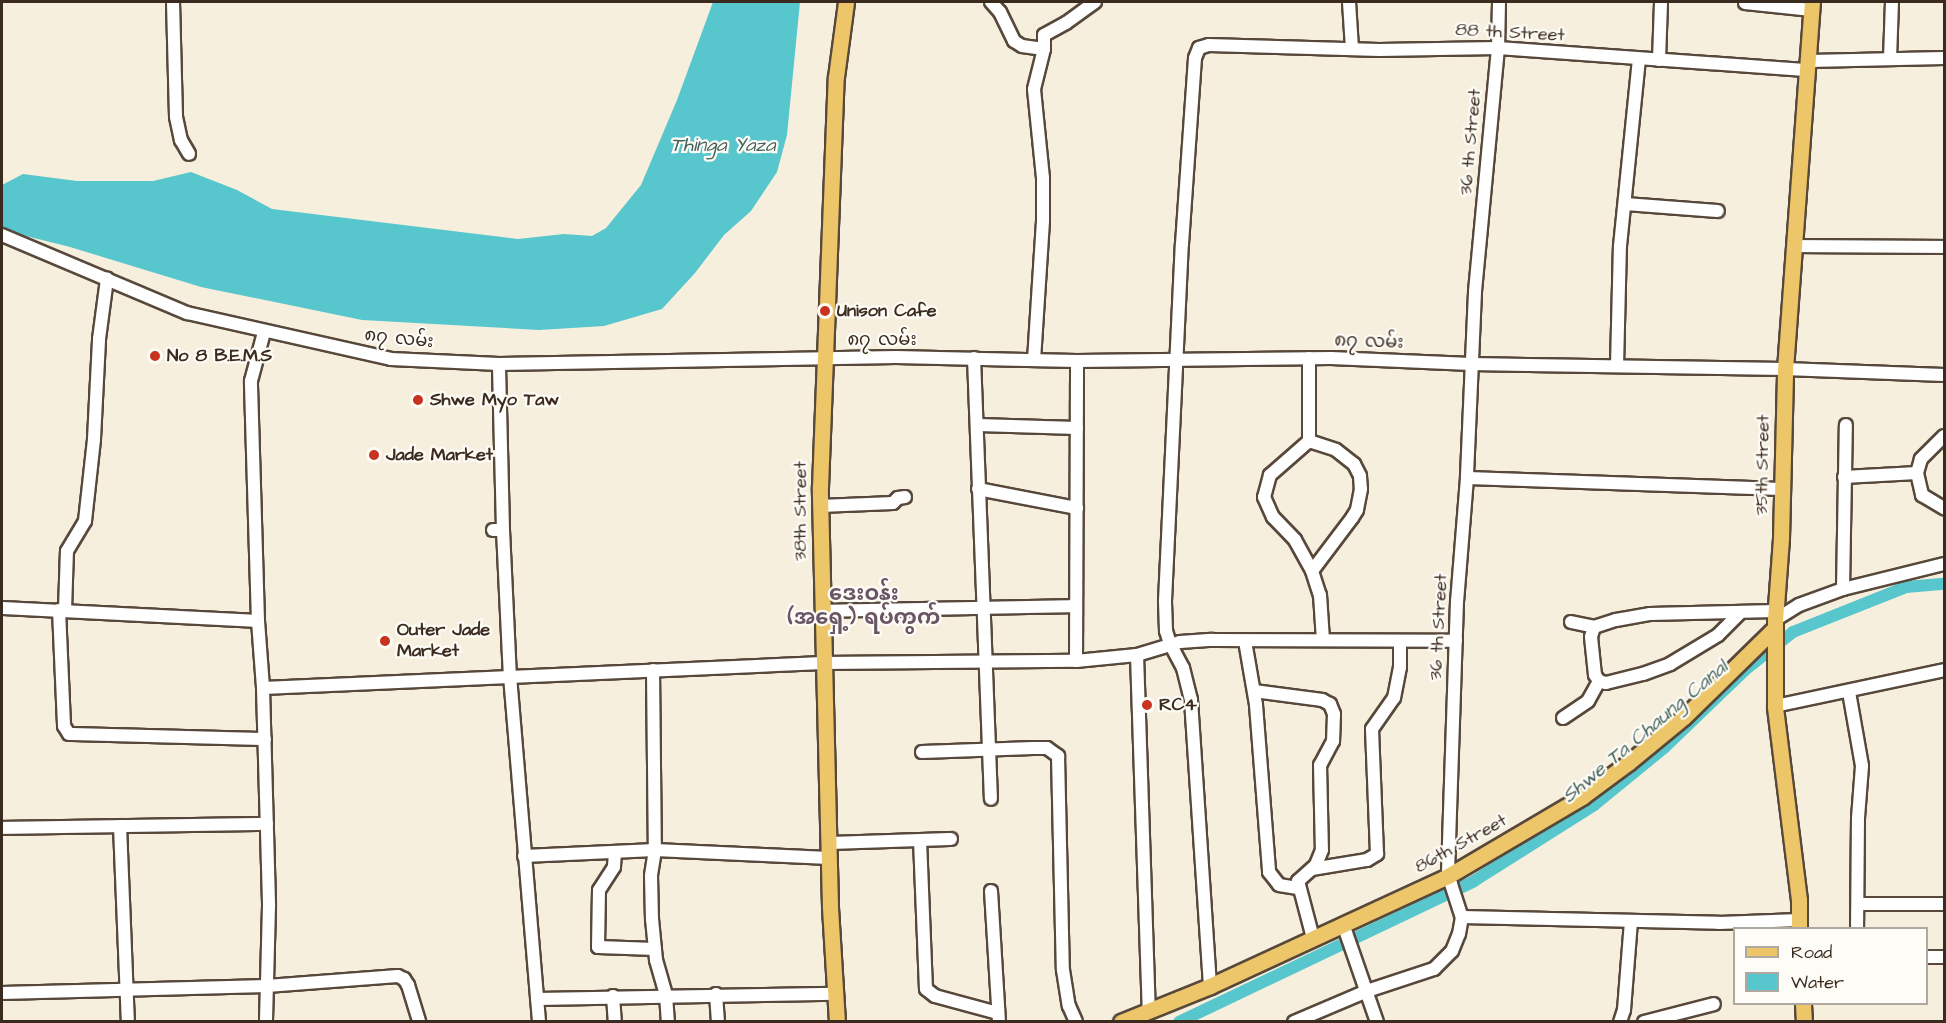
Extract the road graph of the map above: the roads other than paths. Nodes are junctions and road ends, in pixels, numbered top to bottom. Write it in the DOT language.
graph roads {
  1 [pos="173,2"];
  2 [pos="846,2"];
  3 [pos="991,2"];
  4 [pos="1095,2"];
  5 [pos="1349,2"];
  6 [pos="1499,2"];
  7 [pos="1661,2"];
  8 [pos="1892,2"];
  9 [pos="1745,3"];
  10 [pos="1812,6"];
  11 [pos="1498,48"];
  12 [pos="1044,49"];
  13 [pos="1352,49"];
  14 [pos="1944,58"];
  15 [pos="1639,59"];
  16 [pos="1890,59"];
  17 [pos="1659,60"];
  18 [pos="1809,65"];
  19 [pos="189,154"];
  20 [pos="1625,204"];
  21 [pos="1718,211"];
  22 [pos="2,235"];
  23 [pos="1796,246"];
  24 [pos="1944,247"];
  25 [pos="107,279"];
  26 [pos="264,332"];
  27 [pos="826,358"];
  28 [pos="974,358"];
  29 [pos="1309,358"];
  30 [pos="1178,359"];
  31 [pos="1034,360"];
  32 [pos="1077,361"];
  33 [pos="499,364"];
  34 [pos="1471,364"];
  35 [pos="1617,366"];
  36 [pos="1785,369"];
  37 [pos="1944,375"];
  38 [pos="1846,424"];
  39 [pos="978,425"];
  40 [pos="1077,428"];
  41 [pos="1944,436"];
  42 [pos="1310,441"];
  43 [pos="1917,473"];
  44 [pos="1844,477"];
  45 [pos="1467,478"];
  46 [pos="978,489"];
  47 [pos="1782,489"];
  48 [pos="905,497"];
  49 [pos="820,506"];
  50 [pos="1077,508"];
  51 [pos="1944,508"];
  52 [pos="1944,564"];
  53 [pos="1312,571"];
  54 [pos="1842,589"];
  55 [pos="1075,606"];
  56 [pos="2,608"];
  57 [pos="983,608"];
  58 [pos="62,610"];
  59 [pos="822,611"];
  60 [pos="1739,614"];
  61 [pos="258,621"];
  62 [pos="1571,622"];
  63 [pos="1594,627"];
  64 [pos="1775,632"];
  65 [pos="1245,640"];
  66 [pos="1323,640"];
  67 [pos="1400,641"];
  68 [pos="1456,641"];
  69 [pos="1170,644"];
  70 [pos="1137,655"];
  71 [pos="1076,661"];
  72 [pos="986,662"];
  73 [pos="822,663"];
  74 [pos="653,670"];
  75 [pos="1944,670"];
  76 [pos="510,676"];
  77 [pos="1599,681"];
  78 [pos="263,688"];
  79 [pos="1254,691"];
  80 [pos="1848,692"];
  81 [pos="1775,706"];
  82 [pos="1563,718"];
  83 [pos="265,739"];
  84 [pos="988,748"];
  85 [pos="922,752"];
  86 [pos="991,799"];
  87 [pos="267,824"];
  88 [pos="120,826"];
  89 [pos="2,828"];
  90 [pos="951,839"];
  91 [pos="920,840"];
  92 [pos="655,850"];
  93 [pos="829,850"];
  94 [pos="615,852"];
  95 [pos="524,856"];
  96 [pos="1312,869"];
  97 [pos="1449,880"];
  98 [pos="1298,888"];
  99 [pos="991,891"];
  100 [pos="1859,904"];
  101 [pos="1944,904"];
  102 [pos="1462,917"];
  103 [pos="1631,921"];
  104 [pos="1799,924"];
  105 [pos="1857,927"];
  106 [pos="1348,936"];
  107 [pos="1313,938"];
  108 [pos="655,949"];
  109 [pos="1928,957"];
  110 [pos="1944,957"];
  111 [pos="267,986"];
  112 [pos="1210,986"];
  113 [pos="128,988"];
  114 [pos="1367,991"];
  115 [pos="2,993"];
  116 [pos="716,994"];
  117 [pos="835,994"];
  118 [pos="666,995"];
  119 [pos="613,996"];
  120 [pos="537,999"];
  121 [pos="1714,1004"];
  122 [pos="1803,1005"];
  123 [pos="1149,1010"];
  124 [pos="998,1017"];
  125 [pos="128,1022"];
  126 [pos="266,1022"];
  127 [pos="419,1022"];
  128 [pos="539,1022"];
  129 [pos="615,1022"];
  130 [pos="668,1022"];
  131 [pos="717,1022"];
  132 [pos="837,1022"];
  133 [pos="1076,1022"];
  134 [pos="1121,1022"];
  135 [pos="1294,1022"];
  136 [pos="1377,1022"];
  137 [pos="1620,1022"];
  138 [pos="1644,1022"];
  139 [pos="1804,1022"];
  1 -- 19 [label="street"];
  2 -- 27 [label="main road, 38th Street"];
  3 -- 12 [label="street"];
  4 -- 12 [label="street"];
  5 -- 13 [label="street"];
  6 -- 11 [label="street, 36 th Street"];
  7 -- 17 [label="street"];
  8 -- 16 [label="street"];
  9 -- 10 [label="street"];
  10 -- 18 [label="main road, 35th Street"];
  11 -- 13 [label="street, 88 th Street"];
  11 -- 15 [label="street, 88 th Street"];
  11 -- 34 [label="street, 36 th Street"];
  12 -- 31 [label="street"];
  13 -- 30 [label="street, 88 th Street"];
  14 -- 16 [label="street, 88 th Street"];
  15 -- 17 [label="street, 88 th Street"];
  15 -- 20 [label="street"];
  16 -- 18 [label="street, 88 th Street"];
  17 -- 18 [label="street, 88 th Street"];
  18 -- 23 [label="main road, 35th Street"];
  20 -- 21 [label="street"];
  20 -- 35 [label="street"];
  22 -- 25 [label="street, ၈၇ လမ်း"];
  23 -- 24 [label="street"];
  23 -- 36 [label="main road, 35th Street"];
  25 -- 26 [label="street, ၈၇ လမ်း"];
  25 -- 58 [label="street"];
  26 -- 33 [label="street, ၈၇ လမ်း"];
  26 -- 61 [label="street"];
  27 -- 28 [label="street, ၈၇ လမ်း"];
  27 -- 33 [label="street, ၈၇ လမ်း"];
  27 -- 49 [label="main road, 38th Street"];
  28 -- 31 [label="street, ၈၇ လမ်း"];
  28 -- 39 [label="street"];
  29 -- 30 [label="street, ၈၇ လမ်း"];
  29 -- 34 [label="street, ၈၇ လမ်း"];
  29 -- 42 [label="street"];
  30 -- 32 [label="street, ၈၇ လမ်း"];
  30 -- 69 [label="street"];
  31 -- 32 [label="street, ၈၇ လမ်း"];
  32 -- 40 [label="street"];
  33 -- 76 [label="street"];
  34 -- 35 [label="street, ၈၇ လမ်း"];
  34 -- 45 [label="street, 36 th Street"];
  35 -- 36 [label="street, ၈၇ လမ်း"];
  36 -- 37 [label="street, ၈၇ လမ်း"];
  36 -- 47 [label="main road, 35th Street"];
  38 -- 44 [label="street"];
  39 -- 40 [label="street"];
  39 -- 46 [label="street"];
  40 -- 50 [label="street"];
  41 -- 43 [label="street"];
  42 -- 53 [label="street"];
  42 -- 53 [label="street"];
  43 -- 44 [label="street"];
  43 -- 51 [label="street"];
  44 -- 54 [label="street"];
  45 -- 47 [label="street"];
  45 -- 68 [label="street, 36 th Street"];
  46 -- 50 [label="street"];
  46 -- 57 [label="street"];
  47 -- 64 [label="main road, 35th Street"];
  48 -- 49 [label="street"];
  49 -- 59 [label="main road, 38th Street"];
  50 -- 55 [label="street"];
  52 -- 54 [label="street"];
  53 -- 66 [label="street"];
  54 -- 64 [label="street"];
  55 -- 57 [label="street"];
  55 -- 71 [label="street"];
  56 -- 58 [label="street"];
  57 -- 59 [label="street"];
  57 -- 72 [label="street"];
  58 -- 61 [label="street"];
  58 -- 83 [label="street"];
  59 -- 73 [label="main road, 38th Street"];
  60 -- 63 [label="street"];
  60 -- 64 [label="street"];
  60 -- 77 [label="street"];
  61 -- 78 [label="street"];
  62 -- 63 [label="street"];
  63 -- 77 [label="street"];
  64 -- 81 [label="main road, 35th Street"];
  64 -- 97 [label="main road, 86th Street"];
  65 -- 66 [label="street"];
  65 -- 69 [label="street"];
  65 -- 79 [label="street"];
  66 -- 67 [label="street"];
  67 -- 68 [label="street"];
  67 -- 96 [label="street"];
  68 -- 97 [label="street, 36 th Street"];
  69 -- 70 [label="street"];
  69 -- 112 [label="street"];
  70 -- 71 [label="street"];
  70 -- 123 [label="street"];
  71 -- 72 [label="street"];
  72 -- 73 [label="street"];
  72 -- 84 [label="street"];
  73 -- 74 [label="street"];
  73 -- 93 [label="main road, 38th Street"];
  74 -- 76 [label="street"];
  74 -- 92 [label="street"];
  75 -- 80 [label="street"];
  76 -- 78 [label="street"];
  76 -- 95 [label="street"];
  77 -- 82 [label="street"];
  78 -- 83 [label="street"];
  79 -- 96 [label="street"];
  79 -- 98 [label="street"];
  80 -- 81 [label="street"];
  80 -- 100 [label="street"];
  81 -- 104 [label="main road, 35th Street"];
  83 -- 87 [label="street"];
  84 -- 85 [label="street"];
  84 -- 86 [label="street"];
  84 -- 133 [label="street"];
  87 -- 88 [label="street"];
  87 -- 111 [label="street"];
  88 -- 89 [label="street"];
  88 -- 113 [label="street"];
  90 -- 91 [label="street"];
  91 -- 93 [label="street"];
  91 -- 124 [label="street"];
  92 -- 93 [label="street"];
  92 -- 94 [label="street"];
  92 -- 108 [label="street"];
  93 -- 117 [label="main road, 38th Street"];
  94 -- 95 [label="street"];
  94 -- 108 [label="street"];
  95 -- 120 [label="street"];
  96 -- 98 [label="street"];
  97 -- 102 [label="street, 36 th Street"];
  97 -- 106 [label="main road, 86th Street"];
  98 -- 107 [label="street"];
  99 -- 124 [label="street"];
  100 -- 101 [label="street"];
  100 -- 105 [label="street"];
  102 -- 103 [label="street"];
  102 -- 114 [label="street"];
  103 -- 104 [label="street"];
  103 -- 137 [label="street"];
  106 -- 107 [label="main road, 86th Street"];
  106 -- 114 [label="street"];
  107 -- 112 [label="main road, 86th Street"];
  108 -- 118 [label="street"];
  109 -- 110 [label="street"];
  111 -- 113 [label="street"];
  111 -- 126 [label="street"];
  111 -- 127 [label="street"];
  112 -- 123 [label="main road, 86th Street"];
  113 -- 115 [label="street"];
  113 -- 125 [label="street"];
  114 -- 135 [label="street"];
  114 -- 136 [label="street"];
  116 -- 117 [label="street"];
  116 -- 118 [label="street"];
  116 -- 131 [label="street"];
  117 -- 132 [label="main road, 38th Street"];
  118 -- 119 [label="street"];
  118 -- 130 [label="street"];
  119 -- 120 [label="street"];
  119 -- 129 [label="street"];
  120 -- 128 [label="street"];
  121 -- 138 [label="street"];
  122 -- 139 [label="main road"];
  123 -- 134 [label="main road, 86th Street"];
}
